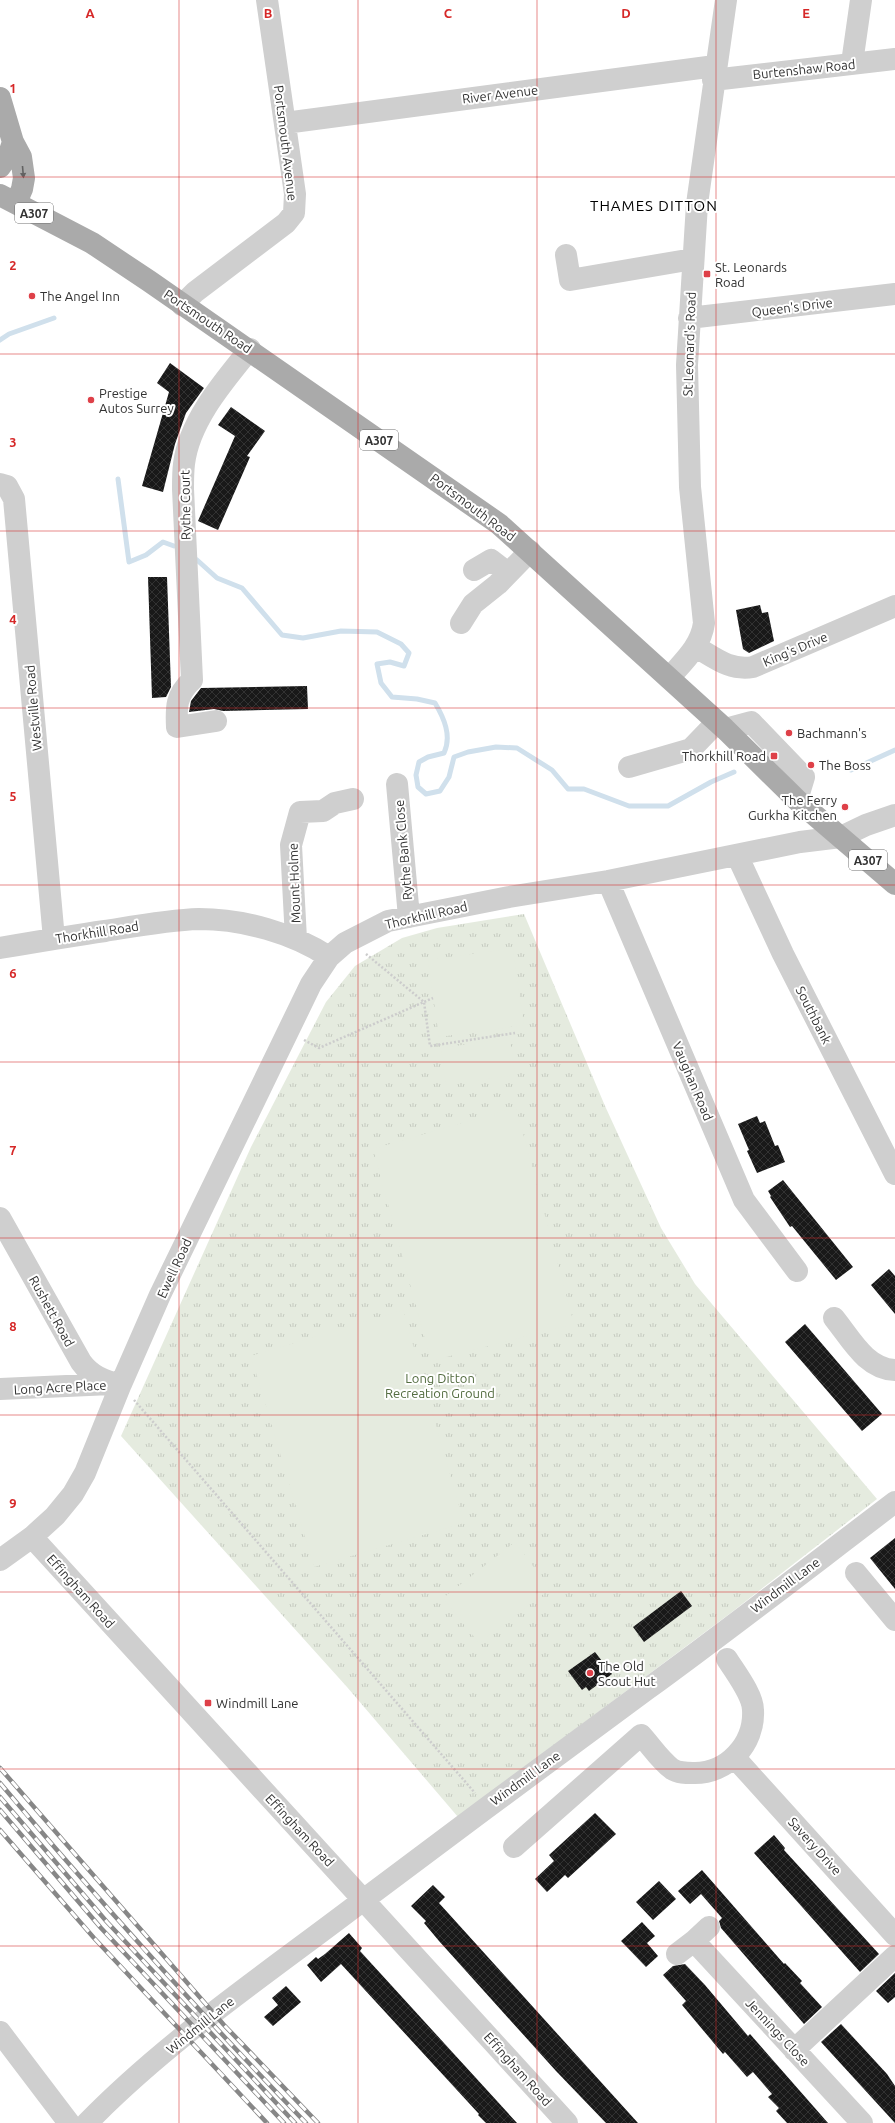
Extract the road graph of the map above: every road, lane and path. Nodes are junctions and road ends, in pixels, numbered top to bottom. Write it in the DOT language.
graph roads {
  1 [pos="267,0"];
  2 [pos="726,0"];
  3 [pos="861,0"];
  4 [pos="895,59"];
  5 [pos="852,63"];
  6 [pos="714,73"];
  7 [pos="0,98"];
  8 [pos="285,123"];
  9 [pos="13,142"];
  10 [pos="0,167"];
  11 [pos="8,199"];
  12 [pos="566,255"];
  13 [pos="693,260"];
  14 [pos="895,294"];
  15 [pos="182,305"];
  16 [pos="689,318"];
  17 [pos="250,349"];
  18 [pos="0,484"];
  19 [pos="530,551"];
  20 [pos="474,570"];
  21 [pos="508,573"];
  22 [pos="895,606"];
  23 [pos="461,623"];
  24 [pos="696,647"];
  25 [pos="669,678"];
  26 [pos="216,721"];
  27 [pos="721,725"];
  28 [pos="629,767"];
  29 [pos="397,784"];
  30 [pos="353,799"];
  31 [pos="895,815"];
  32 [pos="841,837"];
  33 [pos="737,855"];
  34 [pos="608,881"];
  35 [pos="895,884"];
  36 [pos="409,917"];
  37 [pos="355,936"];
  38 [pos="54,939"];
  39 [pos="296,939"];
  40 [pos="0,948"];
  41 [pos="329,958"];
  42 [pos="433,998"];
  43 [pos="424,1002"];
  44 [pos="288,1032"];
  45 [pos="516,1033"];
  46 [pos="895,1174"];
  47 [pos="0,1218"];
  48 [pos="797,1271"];
  49 [pos="834,1318"];
  50 [pos="895,1370"];
  51 [pos="121,1384"];
  52 [pos="0,1389"];
  53 [pos="895,1502"];
  54 [pos="32,1538"];
  55 [pos="0,1560"];
  56 [pos="856,1573"];
  57 [pos="894,1617"];
  58 [pos="727,1659"];
  59 [pos="735,1758"];
  60 [pos="486,1806"];
  61 [pos="514,1848"];
  62 [pos="364,1900"];
  63 [pos="895,1935"];
  64 [pos="693,1940"];
  65 [pos="895,1956"];
  66 [pos="0,2032"];
  67 [pos="794,2050"];
  68 [pos="69,2123"];
  69 [pos="87,2123"];
  70 [pos="567,2123"];
  71 [pos="862,2123"];
  1 -- 8 [label="street, Portsmouth Avenue"];
  2 -- 6 [label="street, St Leonard's Road"];
  3 -- 5 [label="street"];
  4 -- 5 [label="street, Burtenshaw Road"];
  5 -- 6 [label="street, Burtenshaw Road"];
  6 -- 8 [label="street, River Avenue"];
  6 -- 13 [label="street, St Leonard's Road"];
  7 -- 9 [label="main road"];
  8 -- 15 [label="street, Portsmouth Avenue"];
  9 -- 10 [label="main road"];
  9 -- 11 [label="main road, one-way"];
  11 -- 15 [label="main road, Portsmouth Road / A307"];
  12 -- 13 [label="street"];
  13 -- 16 [label="street, St Leonard's Road"];
  14 -- 16 [label="street, Queen's Drive"];
  15 -- 17 [label="main road, Portsmouth Road / A307"];
  16 -- 24 [label="street, St Leonard's Road"];
  17 -- 19 [label="main road, Portsmouth Road / A307"];
  17 -- 26 [label="street, Rythe Court"];
  18 -- 38 [label="street, Westville Road"];
  19 -- 21 [label="street"];
  19 -- 25 [label="main road, Portsmouth Road / A307"];
  20 -- 21 [label="street"];
  21 -- 23 [label="street"];
  22 -- 24 [label="street, King's Drive"];
  24 -- 25 [label="street, St Leonard's Road"];
  25 -- 27 [label="main road, Portsmouth Road / A307"];
  27 -- 28 [label="street"];
  27 -- 32 [label="main road, Portsmouth Road / A307"];
  29 -- 36 [label="street, Rythe Bank Close"];
  30 -- 39 [label="street, Mount Holme"];
  31 -- 32 [label="street, Thorkhill Road"];
  32 -- 33 [label="street, Thorkhill Road"];
  32 -- 35 [label="main road, Portsmouth Road / A307"];
  33 -- 34 [label="street, Thorkhill Road"];
  33 -- 46 [label="street, Southbank"];
  34 -- 36 [label="street, Thorkhill Road"];
  34 -- 48 [label="street, Vaughan Road"];
  36 -- 37 [label="street, Thorkhill Road"];
  37 -- 41 [label="street, Thorkhill Road"];
  37 -- 43 [label="path"];
  38 -- 39 [label="street, Thorkhill Road"];
  38 -- 40 [label="street, Thorkhill Road"];
  39 -- 41 [label="street, Thorkhill Road"];
  41 -- 44 [label="street, Ewell Road"];
  42 -- 43 [label="path"];
  43 -- 44 [label="path"];
  43 -- 45 [label="path"];
  44 -- 51 [label="street, Ewell Road"];
  47 -- 51 [label="street, Rushett Road"];
  49 -- 50 [label="street"];
  51 -- 52 [label="street, Long Acre Place"];
  51 -- 54 [label="street, Ewell Road"];
  51 -- 60 [label="path"];
  53 -- 60 [label="street, Windmill Lane"];
  54 -- 55 [label="street, Ewell Road"];
  54 -- 62 [label="street, Effingham Road"];
  56 -- 57 [label="street"];
  58 -- 59 [label="street"];
  59 -- 61 [label="street"];
  59 -- 63 [label="street, Savery Drive"];
  60 -- 62 [label="street, Windmill Lane"];
  62 -- 69 [label="street, Windmill Lane"];
  62 -- 70 [label="street, Effingham Road"];
  64 -- 67 [label="street, Jennings Close"];
  65 -- 67 [label="street"];
  66 -- 68 [label="street"];
  67 -- 71 [label="street, Jennings Close"];
}
